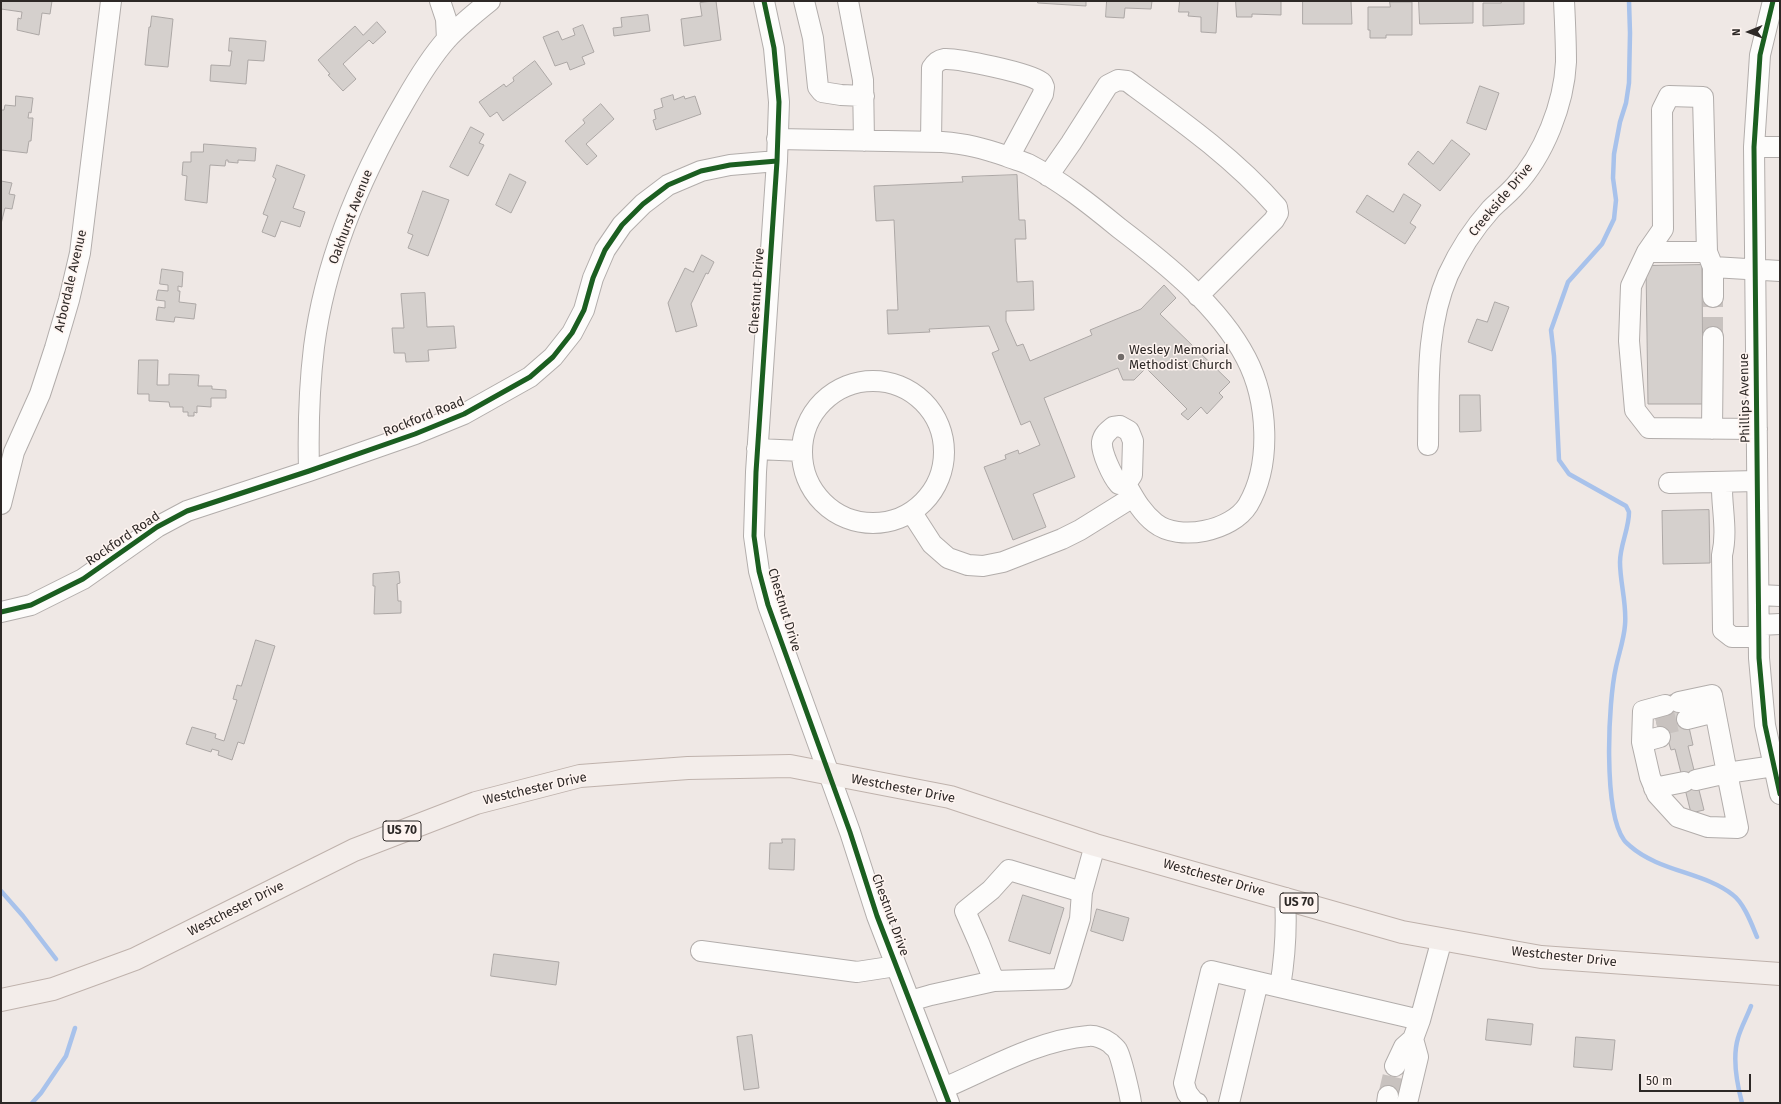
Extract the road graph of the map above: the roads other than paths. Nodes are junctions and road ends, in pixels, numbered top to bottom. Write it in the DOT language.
graph roads {
  1 [pos="111,1"];
  2 [pos="440,1"];
  3 [pos="490,1"];
  4 [pos="764,1"];
  5 [pos="804,1"];
  6 [pos="848,1"];
  7 [pos="1564,1"];
  8 [pos="1773,1"];
  9 [pos="447,39"];
  10 [pos="864,96"];
  11 [pos="777,139"];
  12 [pos="864,141"];
  13 [pos="931,142"];
  14 [pos="1754,147"];
  15 [pos="1780,147"];
  16 [pos="1009,157"];
  17 [pos="776,161"];
  18 [pos="1048,176"];
  19 [pos="1647,252"];
  20 [pos="1710,260"];
  21 [pos="1755,271"];
  22 [pos="1780,271"];
  23 [pos="1198,296"];
  24 [pos="1713,297"];
  25 [pos="1713,336"];
  26 [pos="1712,429"];
  27 [pos="1757,429"];
  28 [pos="1428,445"];
  29 [pos="757,449"];
  30 [pos="802,450"];
  31 [pos="310,471"];
  32 [pos="1757,481"];
  33 [pos="1722,482"];
  34 [pos="1669,483"];
  35 [pos="1,504"];
  36 [pos="912,513"];
  37 [pos="1759,595"];
  38 [pos="1780,596"];
  39 [pos="1,612"];
  40 [pos="1780,624"];
  41 [pos="1759,631"];
  42 [pos="1680,714"];
  43 [pos="1716,717"];
  44 [pos="1774,766"];
  45 [pos="1727,773"];
  46 [pos="829,774"];
  47 [pos="1654,788"];
  48 [pos="1780,794"];
  49 [pos="1096,845"];
  50 [pos="1082,892"];
  51 [pos="1285,898"];
  52 [pos="1442,939"];
  53 [pos="700,951"];
  54 [pos="896,966"];
  55 [pos="1780,974"];
  56 [pos="994,981"];
  57 [pos="1258,982"];
  58 [pos="1280,987"];
  59 [pos="1,1000"];
  60 [pos="910,1002"];
  61 [pos="1420,1020"];
  62 [pos="1413,1039"];
  63 [pos="1395,1066"];
  64 [pos="946,1095"];
  65 [pos="1131,1103"];
  66 [pos="1197,1103"];
  67 [pos="1229,1103"];
  68 [pos="1407,1103"];
  1 -- 35 [label="street, Arbordale Avenue"];
  2 -- 9 [label="street"];
  3 -- 9 [label="street, Oakhurst Avenue"];
  4 -- 11 [label="street, Chestnut Drive"];
  5 -- 10 [label="street"];
  6 -- 10 [label="street"];
  7 -- 28 [label="street, Creekside Drive"];
  8 -- 14 [label="street, Phillips Avenue"];
  9 -- 31 [label="street, Oakhurst Avenue"];
  10 -- 12 [label="street"];
  11 -- 12 [label="street"];
  11 -- 17 [label="street, Chestnut Drive"];
  12 -- 13 [label="street"];
  13 -- 16 [label="street"];
  13 -- 16 [label="street"];
  14 -- 15 [label="street"];
  14 -- 21 [label="street, Phillips Avenue"];
  16 -- 18 [label="street"];
  17 -- 29 [label="street, Chestnut Drive"];
  17 -- 31 [label="street, Rockford Road"];
  18 -- 23 [label="street"];
  18 -- 23 [label="street"];
  19 -- 20 [label="street"];
  19 -- 20 [label="street"];
  19 -- 26 [label="street"];
  20 -- 21 [label="street"];
  20 -- 24 [label="street"];
  21 -- 22 [label="street"];
  21 -- 27 [label="street, Phillips Avenue"];
  23 -- 36 [label="street"];
  25 -- 26 [label="street"];
  26 -- 27 [label="street"];
  27 -- 32 [label="street, Phillips Avenue"];
  29 -- 30 [label="street"];
  29 -- 46 [label="street, Chestnut Drive"];
  30 -- 36 [label="street"];
  30 -- 36 [label="street"];
  31 -- 39 [label="street, Rockford Road"];
  32 -- 33 [label="street"];
  32 -- 37 [label="street, Phillips Avenue"];
  33 -- 34 [label="street"];
  33 -- 41 [label="street"];
  37 -- 38 [label="street"];
  37 -- 41 [label="street, Phillips Avenue"];
  40 -- 41 [label="street"];
  41 -- 44 [label="street, Phillips Avenue"];
  42 -- 43 [label="street"];
  42 -- 43 [label="street"];
  42 -- 47 [label="street"];
  43 -- 45 [label="street"];
  44 -- 45 [label="street"];
  44 -- 48 [label="street, Phillips Avenue"];
  45 -- 47 [label="street"];
  45 -- 47 [label="street"];
  46 -- 49 [label="main road, Westchester Drive / US 70"];
  46 -- 54 [label="street, Chestnut Drive"];
  46 -- 59 [label="main road, Westchester Drive / US 70"];
  49 -- 50 [label="street"];
  49 -- 51 [label="main road, Westchester Drive / US 70"];
  50 -- 56 [label="street"];
  50 -- 56 [label="street"];
  51 -- 52 [label="main road, Westchester Drive / US 70"];
  51 -- 58 [label="street"];
  52 -- 55 [label="main road, Westchester Drive / US 70"];
  52 -- 61 [label="street"];
  53 -- 54 [label="street"];
  54 -- 60 [label="street, Chestnut Drive"];
  56 -- 60 [label="street"];
  57 -- 58 [label="street"];
  57 -- 66 [label="street"];
  57 -- 67 [label="street"];
  58 -- 61 [label="street"];
  60 -- 64 [label="street, Chestnut Drive"];
  61 -- 62 [label="street"];
  62 -- 63 [label="street"];
  62 -- 68 [label="street"];
  64 -- 65 [label="street"];
}
